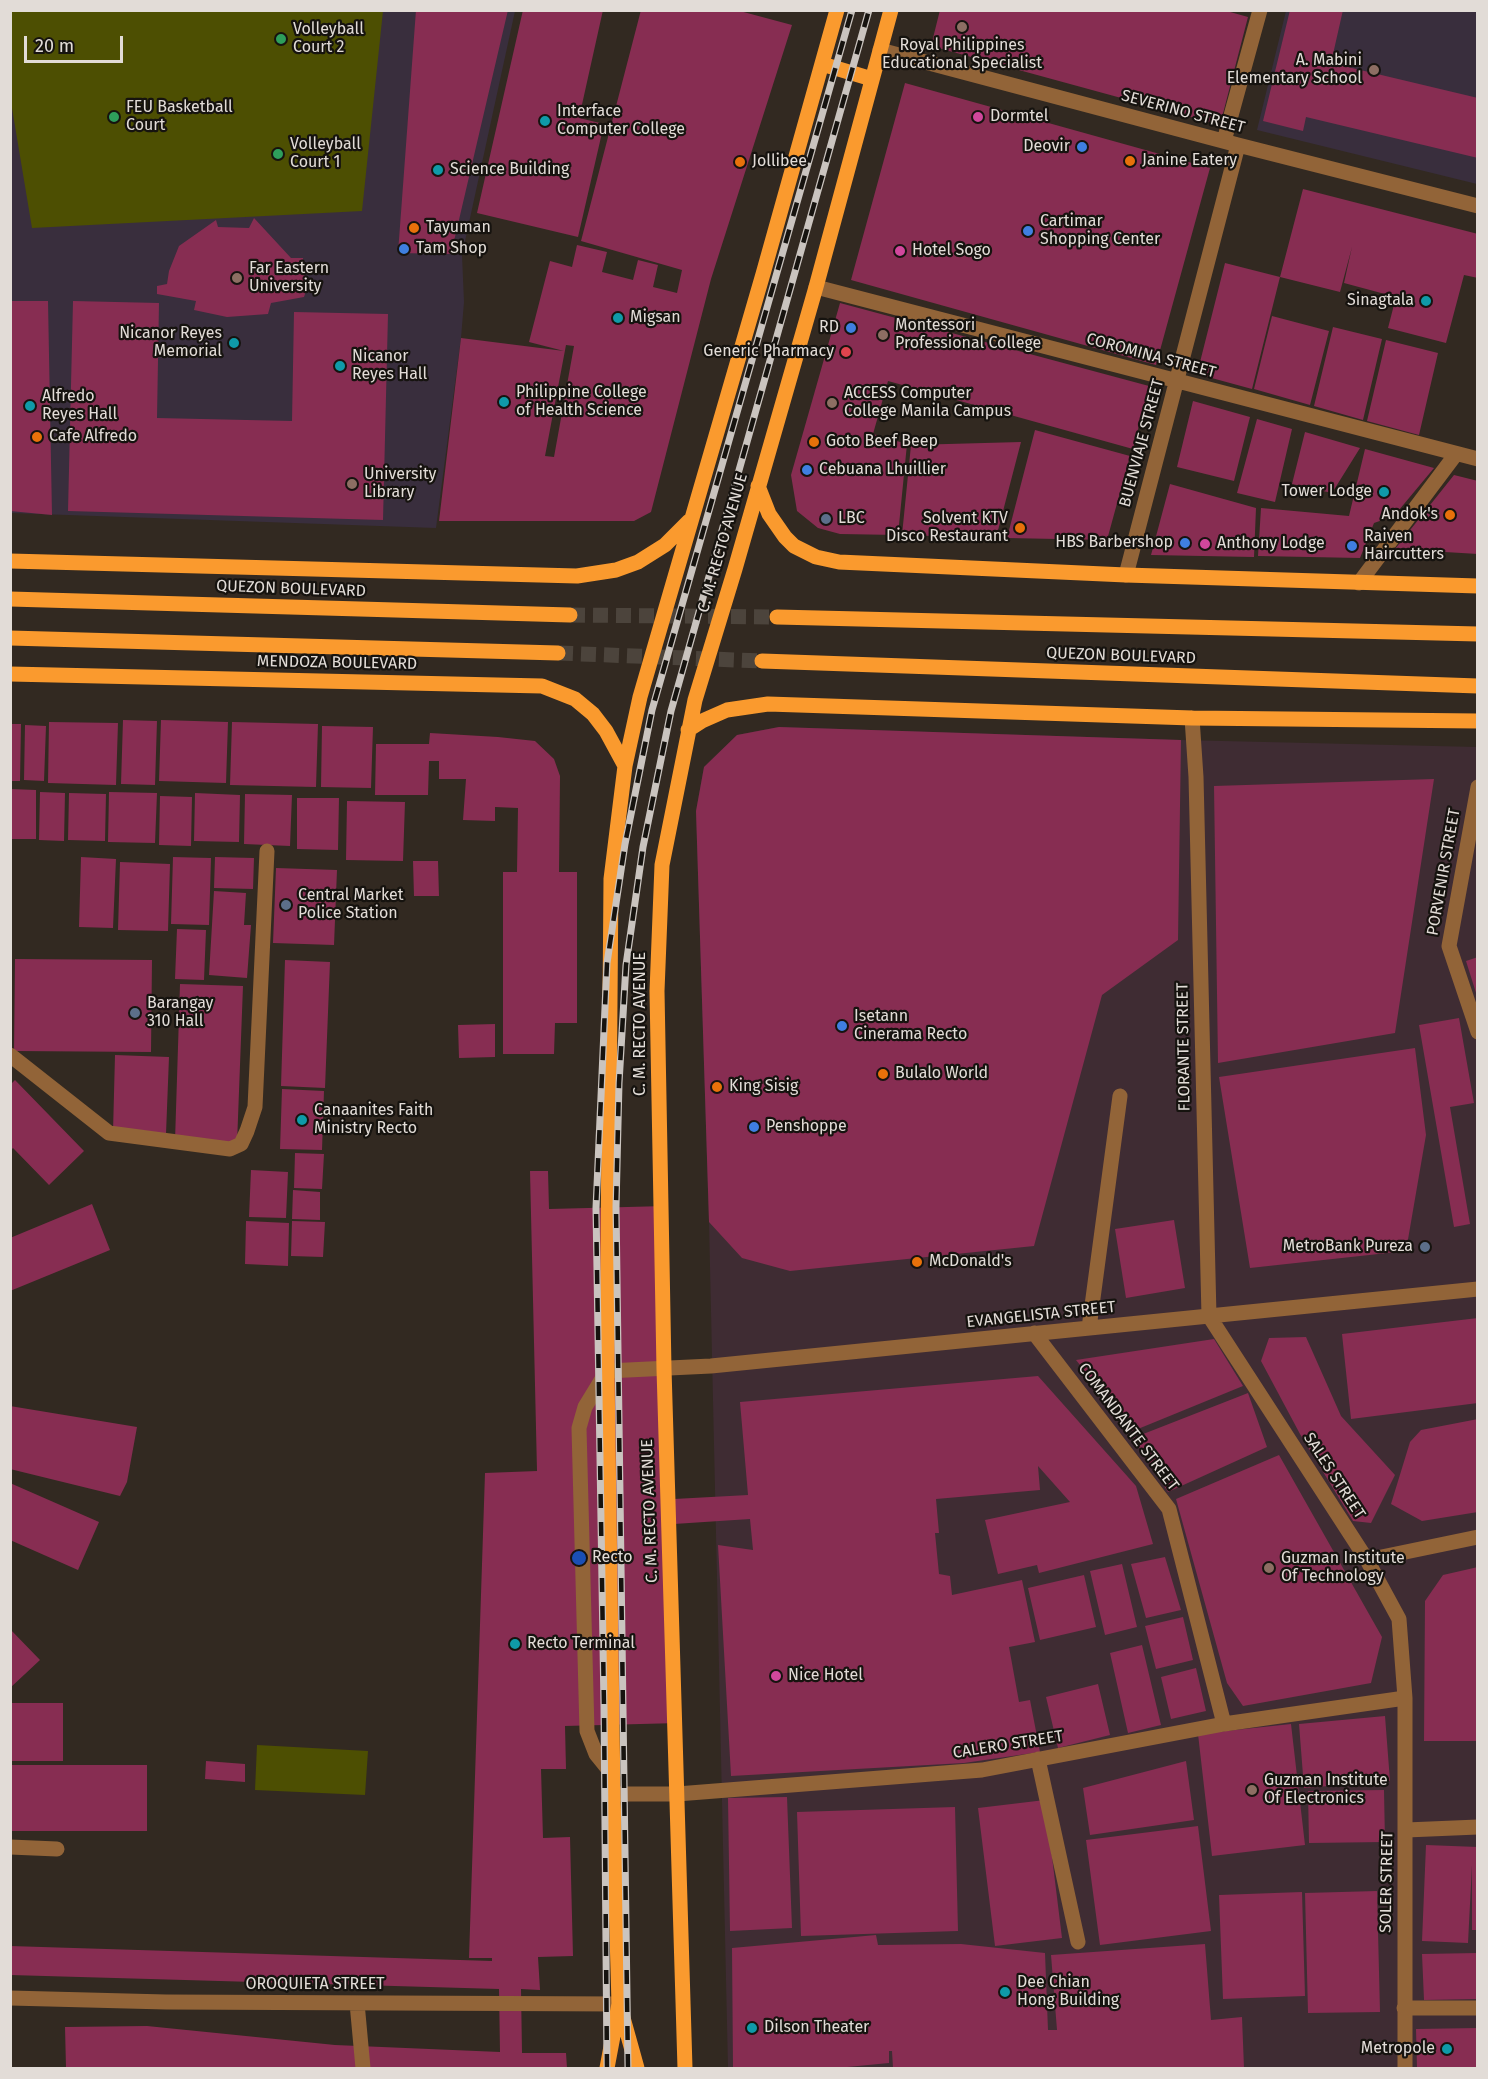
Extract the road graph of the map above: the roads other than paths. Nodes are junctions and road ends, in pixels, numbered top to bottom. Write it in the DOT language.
graph roads {
  1 [pos="837,10"];
  2 [pos="891,10"];
  3 [pos="1260,10"];
  4 [pos="880,50"];
  5 [pos="822,64"];
  6 [pos="872,79"];
  7 [pos="1231,143"];
  8 [pos="1478,206"];
  9 [pos="816,287"];
  10 [pos="1177,381"];
  11 [pos="1456,454"];
  12 [pos="1478,459"];
  13 [pos="758,486"];
  14 [pos="692,519"];
  15 [pos="10,561"];
  16 [pos="1126,575"];
  17 [pos="1359,583"];
  18 [pos="1478,586"];
  19 [pos="10,599"];
  20 [pos="570,615"];
  21 [pos="777,617"];
  22 [pos="1478,634"];
  23 [pos="10,638"];
  24 [pos="558,653"];
  25 [pos="762,661"];
  26 [pos="10,674"];
  27 [pos="1478,686"];
  28 [pos="1192,718"];
  29 [pos="1478,721"];
  30 [pos="688,730"];
  31 [pos="625,766"];
  32 [pos="1478,787"];
  33 [pos="267,851"];
  34 [pos="1478,1032"];
  35 [pos="10,1055"];
  36 [pos="1120,1096"];
  37 [pos="1478,1289"];
  38 [pos="1209,1316"];
  39 [pos="1089,1328"];
  40 [pos="1034,1333"];
  41 [pos="664,1369"];
  42 [pos="607,1371"];
  43 [pos="1478,1537"];
  44 [pos="1367,1560"];
  45 [pos="1405,1698"];
  46 [pos="1224,1724"];
  47 [pos="1038,1759"];
  48 [pos="613,1775"];
  49 [pos="613,1794"];
  50 [pos="677,1794"];
  51 [pos="1478,1827"];
  52 [pos="1406,1830"];
  53 [pos="10,1847"];
  54 [pos="57,1849"];
  55 [pos="1078,1942"];
  56 [pos="10,1998"];
  57 [pos="357,2003"];
  58 [pos="619,2004"];
  59 [pos="1404,2008"];
  60 [pos="1478,2008"];
  61 [pos="363,2068"];
  62 [pos="607,2068"];
  63 [pos="638,2068"];
  64 [pos="685,2068"];
  65 [pos="1405,2068"];
  1 -- 5 [label="main road, C. M. RECTO AVENUE"];
  2 -- 4 [label="main road, C. M. RECTO AVENUE"];
  3 -- 7 [label="street, BUENVIAJE STREET"];
  4 -- 6 [label="main road, C. M. RECTO AVENUE"];
  4 -- 7 [label="street, SEVERINO STREET"];
  5 -- 6 [label="main road"];
  5 -- 14 [label="main road, C. M. RECTO AVENUE"];
  6 -- 9 [label="main road, C. M. RECTO AVENUE"];
  7 -- 8 [label="street, SEVERINO STREET"];
  7 -- 10 [label="street, BUENVIAJE STREET"];
  9 -- 10 [label="street, COROMINA STREET"];
  9 -- 13 [label="main road, C. M. RECTO AVENUE"];
  10 -- 11 [label="street, COROMINA STREET"];
  10 -- 16 [label="street, BUENVIAJE STREET"];
  11 -- 12 [label="street, COROMINA STREET"];
  11 -- 17 [label="street"];
  13 -- 16 [label="main road"];
  13 -- 30 [label="main road, C. M. RECTO AVENUE"];
  14 -- 15 [label="main road"];
  14 -- 31 [label="main road, C. M. RECTO AVENUE"];
  16 -- 17 [label="main road"];
  17 -- 18 [label="main road"];
  19 -- 20 [label="main road, QUEZON BOULEVARD"];
  21 -- 22 [label="main road, QUEZON BOULEVARD"];
  23 -- 24 [label="main road"];
  25 -- 27 [label="main road, QUEZON BOULEVARD"];
  26 -- 31 [label="main road, MENDOZA BOULEVARD"];
  28 -- 29 [label="main road"];
  28 -- 30 [label="main road"];
  28 -- 38 [label="street, FLORANTE STREET"];
  30 -- 41 [label="main road, C. M. RECTO AVENUE"];
  31 -- 42 [label="main road, C. M. RECTO AVENUE"];
  32 -- 34 [label="street, PORVENIR STREET"];
  33 -- 35 [label="street"];
  36 -- 39 [label="street"];
  37 -- 38 [label="street, EVANGELISTA STREET"];
  38 -- 39 [label="street, EVANGELISTA STREET"];
  38 -- 44 [label="street, SALES STREET"];
  39 -- 40 [label="street, EVANGELISTA STREET"];
  40 -- 41 [label="street, EVANGELISTA STREET"];
  40 -- 46 [label="street, COMANDANTE STREET"];
  41 -- 42 [label="street, EVANGELISTA STREET"];
  41 -- 50 [label="main road, C. M. RECTO AVENUE"];
  42 -- 48 [label="main road, C. M. RECTO AVENUE"];
  42 -- 48 [label="street"];
  43 -- 44 [label="street"];
  44 -- 45 [label="street, SOLER STREET"];
  45 -- 46 [label="street, CALERO STREET"];
  45 -- 52 [label="street, SOLER STREET"];
  46 -- 47 [label="street, CALERO STREET"];
  47 -- 50 [label="street, CALERO STREET"];
  47 -- 55 [label="street"];
  48 -- 49 [label="main road, C. M. RECTO AVENUE"];
  49 -- 50 [label="street, CALERO STREET"];
  49 -- 58 [label="main road, C. M. RECTO AVENUE"];
  50 -- 64 [label="main road, C. M. RECTO AVENUE"];
  51 -- 52 [label="street"];
  52 -- 59 [label="street, SOLER STREET"];
  53 -- 54 [label="street"];
  56 -- 57 [label="street, OROQUIETA STREET"];
  57 -- 58 [label="street, OROQUIETA STREET"];
  57 -- 61 [label="street"];
  58 -- 62 [label="main road, C. M. RECTO AVENUE"];
  58 -- 63 [label="main road, C. M. RECTO AVENUE"];
  59 -- 60 [label="street"];
  59 -- 65 [label="street, SOLER STREET"];
}
